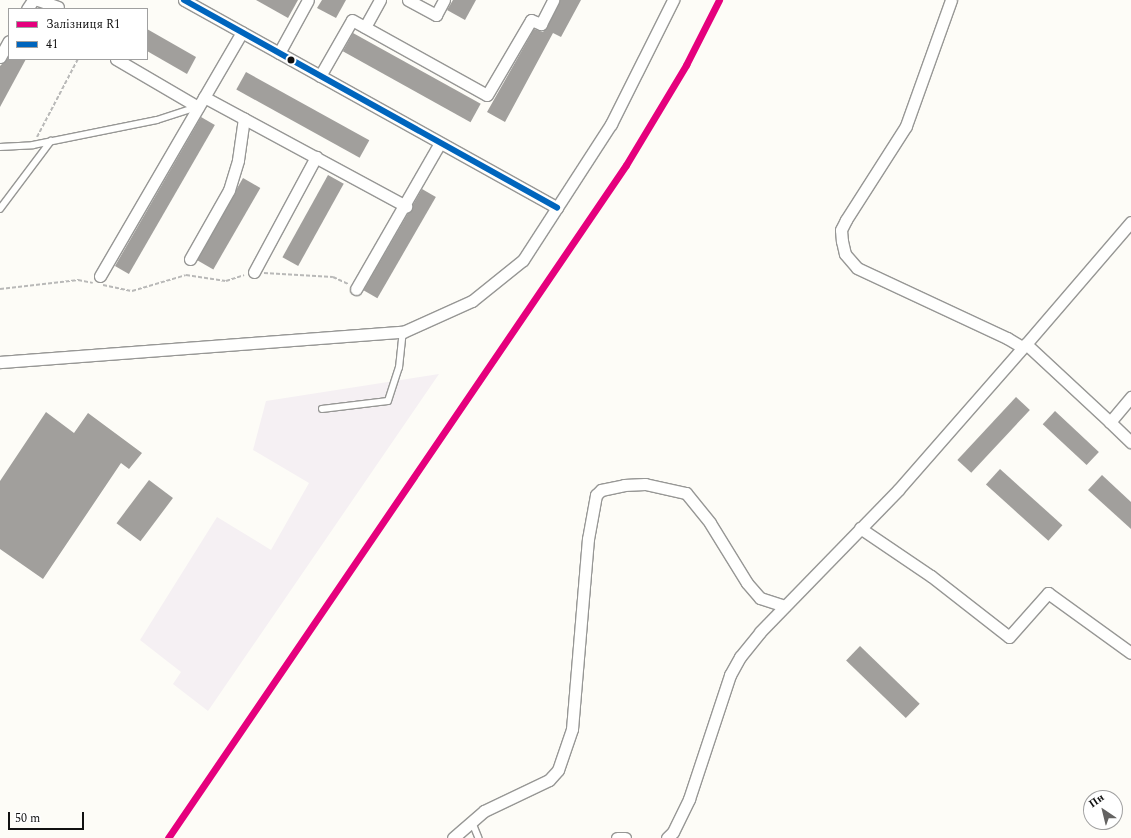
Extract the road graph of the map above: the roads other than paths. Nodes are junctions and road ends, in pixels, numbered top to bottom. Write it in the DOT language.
graph roads {
  1 [pos="38,0"];
  2 [pos="184,0"];
  3 [pos="308,0"];
  4 [pos="380,0"];
  5 [pos="408,0"];
  6 [pos="444,0"];
  7 [pos="553,0"];
  8 [pos="673,0"];
  9 [pos="951,0"];
  10 [pos="59,5"];
  11 [pos="365,27"];
  12 [pos="242,32"];
  13 [pos="8,43"];
  14 [pos="278,53"];
  15 [pos="0,57"];
  16 [pos="118,60"];
  17 [pos="320,76"];
  18 [pos="204,97"];
  19 [pos="198,107"];
  20 [pos="244,118"];
  21 [pos="51,141"];
  22 [pos="440,143"];
  23 [pos="0,148"];
  24 [pos="316,157"];
  25 [pos="406,206"];
  26 [pos="557,208"];
  27 [pos="0,210"];
  28 [pos="1131,222"];
  29 [pos="190,259"];
  30 [pos="254,272"];
  31 [pos="100,276"];
  32 [pos="356,289"];
  33 [pos="403,332"];
  34 [pos="1024,346"];
  35 [pos="0,362"];
  36 [pos="1131,397"];
  37 [pos="322,409"];
  38 [pos="1110,422"];
  39 [pos="1131,442"];
  40 [pos="860,528"];
  41 [pos="785,606"];
  42 [pos="1131,653"];
  43 [pos="472,822"];
  44 [pos="453,838"];
  45 [pos="479,838"];
  46 [pos="617,838"];
  47 [pos="625,838"];
  48 [pos="666,838"];
  1 -- 10 [label="street"];
  2 -- 12 [label="street"];
  3 -- 14 [label="street"];
  4 -- 11 [label="street"];
  5 -- 6 [label="street"];
  7 -- 11 [label="street"];
  8 -- 26 [label="street"];
  9 -- 34 [label="street"];
  11 -- 17 [label="street"];
  12 -- 14 [label="street"];
  12 -- 18 [label="street"];
  13 -- 15 [label="street"];
  14 -- 17 [label="street"];
  16 -- 19 [label="street"];
  17 -- 22 [label="street"];
  18 -- 19 [label="street"];
  18 -- 20 [label="street"];
  19 -- 21 [label="lane"];
  19 -- 31 [label="street"];
  20 -- 24 [label="street"];
  20 -- 29 [label="street"];
  21 -- 23 [label="lane"];
  21 -- 27 [label="lane"];
  22 -- 25 [label="street"];
  22 -- 26 [label="street"];
  24 -- 25 [label="street"];
  24 -- 30 [label="street"];
  25 -- 32 [label="street"];
  26 -- 33 [label="street"];
  28 -- 34 [label="street"];
  33 -- 35 [label="street"];
  33 -- 37 [label="lane"];
  34 -- 38 [label="street"];
  34 -- 40 [label="street"];
  36 -- 38 [label="street"];
  38 -- 39 [label="street"];
  40 -- 41 [label="street"];
  40 -- 42 [label="street"];
  41 -- 43 [label="street"];
  41 -- 48 [label="street"];
  43 -- 44 [label="street"];
  43 -- 45 [label="lane"];
  46 -- 47 [label="street"];
}
